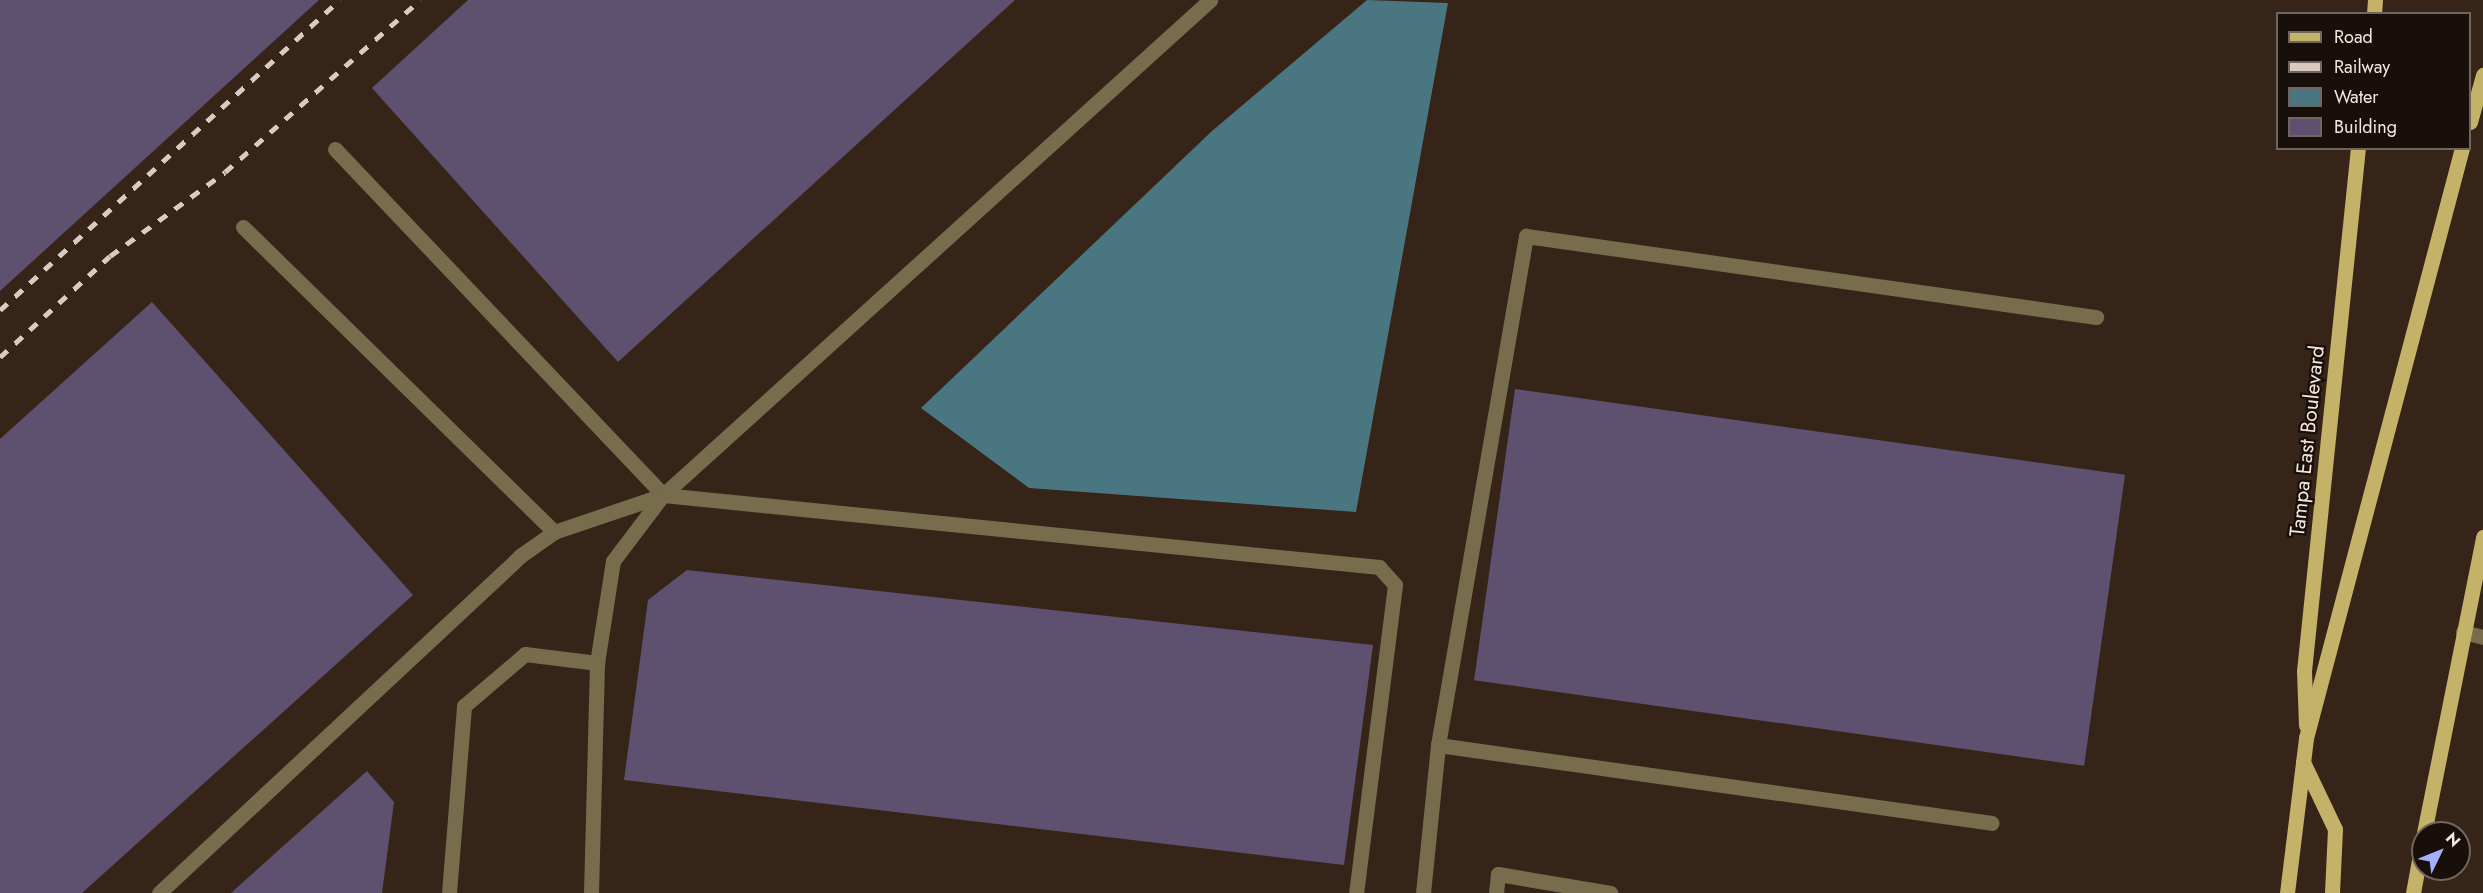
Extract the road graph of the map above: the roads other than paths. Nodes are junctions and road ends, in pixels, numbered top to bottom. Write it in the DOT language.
graph roads {
  1 [pos="1210,0"];
  2 [pos="2483,75"];
  3 [pos="2471,115"];
  4 [pos="335,149"];
  5 [pos="2358,150"];
  6 [pos="2461,150"];
  7 [pos="243,227"];
  8 [pos="2096,317"];
  9 [pos="663,495"];
  10 [pos="554,532"];
  11 [pos="2483,537"];
  12 [pos="2463,632"];
  13 [pos="2483,636"];
  14 [pos="597,663"];
  15 [pos="2306,738"];
  16 [pos="1438,745"];
  17 [pos="2303,762"];
  18 [pos="2426,821"];
  19 [pos="1992,823"];
  20 [pos="159,893"];
  21 [pos="449,893"];
  22 [pos="591,893"];
  23 [pos="1356,893"];
  24 [pos="1423,893"];
  25 [pos="1496,893"];
  26 [pos="1610,893"];
  27 [pos="2287,893"];
  28 [pos="2331,893"];
  1 -- 9 [label="lane"];
  2 -- 3 [label="main road"];
  4 -- 9 [label="lane"];
  5 -- 15 [label="main road, Tampa East Boulevard"];
  6 -- 15 [label="main road"];
  7 -- 10 [label="lane"];
  8 -- 16 [label="lane"];
  9 -- 10 [label="lane"];
  9 -- 14 [label="lane"];
  9 -- 23 [label="lane"];
  10 -- 20 [label="lane"];
  11 -- 12 [label="main road"];
  12 -- 13 [label="lane"];
  12 -- 18 [label="main road"];
  14 -- 21 [label="lane"];
  14 -- 22 [label="lane"];
  15 -- 17 [label="main road"];
  16 -- 19 [label="lane"];
  16 -- 24 [label="lane"];
  17 -- 27 [label="main road"];
  17 -- 28 [label="main road"];
  25 -- 26 [label="lane"];
}
